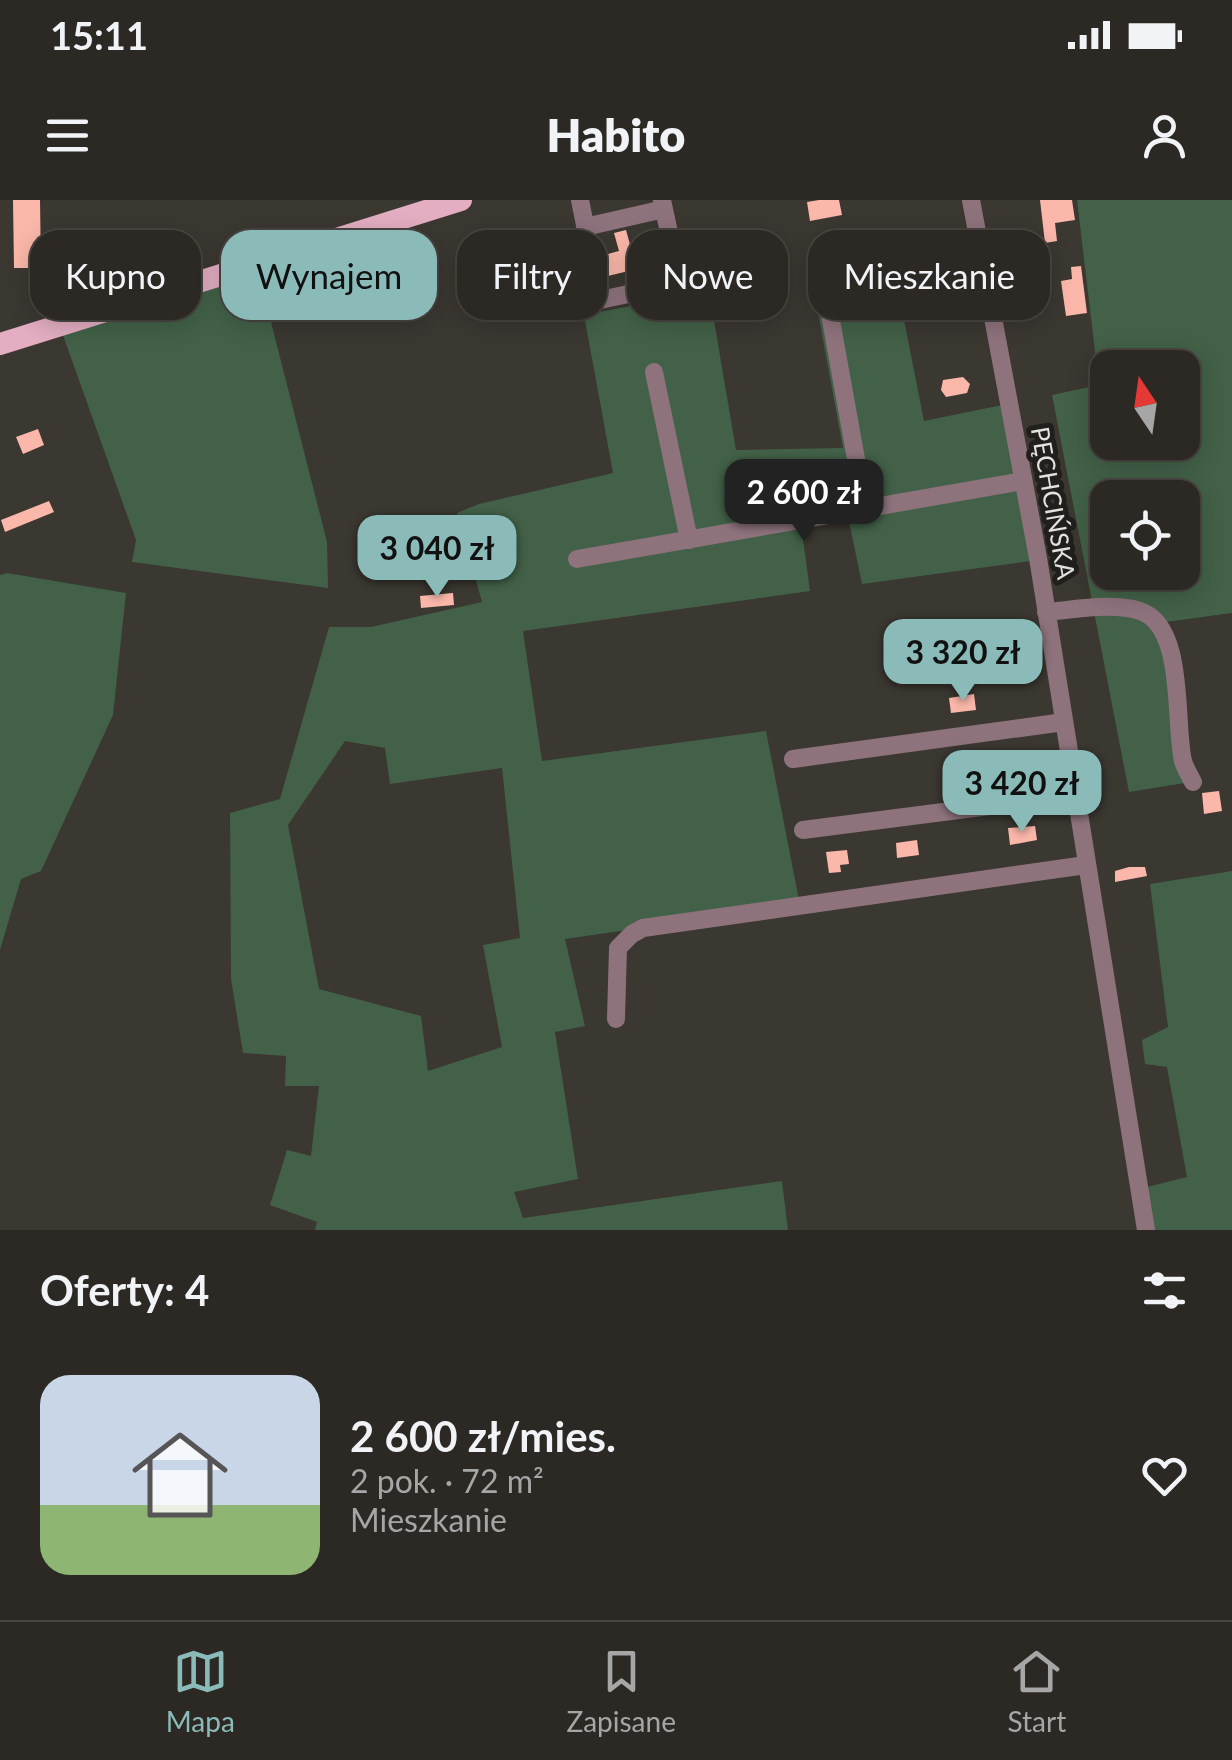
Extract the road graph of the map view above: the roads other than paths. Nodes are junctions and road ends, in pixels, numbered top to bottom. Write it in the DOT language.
graph roads {
  1 [pos="461,200"];
  2 [pos="580,200"];
  3 [pos="970,200"];
  4 [pos="663,205"];
  5 [pos="585,226"];
  6 [pos="831,320"];
  7 [pos="0,344"];
  8 [pos="654,372"];
  9 [pos="1024,481"];
  10 [pos="865,509"];
  11 [pos="689,540"];
  12 [pos="577,559"];
  13 [pos="1046,612"];
  14 [pos="1064,722"];
  15 [pos="793,759"];
  16 [pos="1193,782"];
  17 [pos="1076,795"];
  18 [pos="802,830"];
  19 [pos="1086,865"];
  20 [pos="616,1019"];
  21 [pos="1146,1230"];
  1 -- 7 [label="main road"];
  2 -- 5 [label="street"];
  3 -- 9 [label="street, PĘCHCIŃSKA"];
  4 -- 5 [label="street"];
  4 -- 5 [label="street"];
  6 -- 10 [label="street"];
  8 -- 11 [label="street"];
  9 -- 10 [label="street"];
  9 -- 13 [label="street, PĘCHCIŃSKA"];
  10 -- 11 [label="street"];
  11 -- 12 [label="street"];
  13 -- 14 [label="street, PĘCHCIŃSKA"];
  13 -- 16 [label="street"];
  14 -- 15 [label="street"];
  14 -- 17 [label="street, PĘCHCIŃSKA"];
  17 -- 18 [label="street"];
  17 -- 19 [label="street, PĘCHCIŃSKA"];
  19 -- 20 [label="street"];
  19 -- 21 [label="street, PĘCHCIŃSKA"];
}
